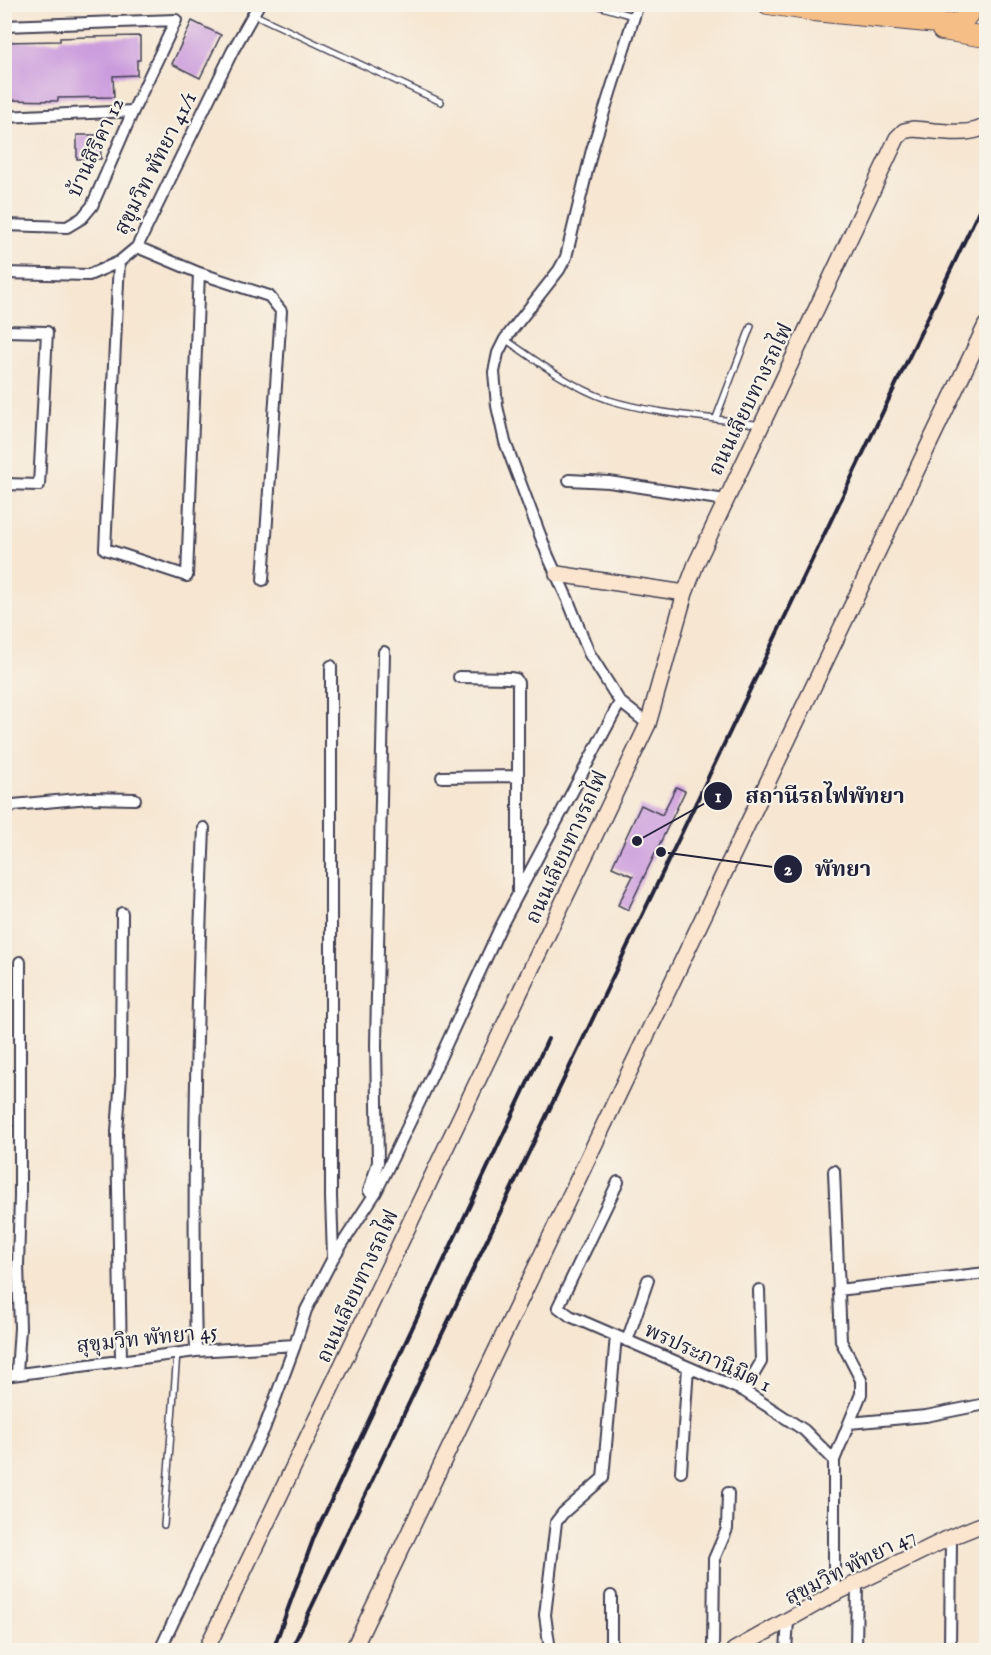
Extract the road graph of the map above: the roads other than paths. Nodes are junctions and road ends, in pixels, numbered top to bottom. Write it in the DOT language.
graph roads {
  1 [pos="591,4"];
  2 [pos="638,4"];
  3 [pos="768,4"];
  4 [pos="976,4"];
  5 [pos="256,9"];
  6 [pos="814,11"];
  7 [pos="634,16"];
  8 [pos="4,26"];
  9 [pos="987,37"];
  10 [pos="441,102"];
  11 [pos="133,111"];
  12 [pos="4,117"];
  13 [pos="987,125"];
  14 [pos="4,225"];
  15 [pos="137,247"];
  16 [pos="118,262"];
  17 [pos="4,273"];
  18 [pos="199,273"];
  19 [pos="987,325"];
  20 [pos="751,326"];
  21 [pos="4,331"];
  22 [pos="505,339"];
  23 [pos="716,418"];
  24 [pos="760,425"];
  25 [pos="569,480"];
  26 [pos="4,484"];
  27 [pos="725,500"];
  28 [pos="557,574"];
  29 [pos="263,580"];
  30 [pos="684,592"];
  31 [pos="384,651"];
  32 [pos="331,666"];
  33 [pos="459,677"];
  34 [pos="620,702"];
  35 [pos="648,724"];
  36 [pos="517,776"];
  37 [pos="442,777"];
  38 [pos="135,799"];
  39 [pos="4,813"];
  40 [pos="204,828"];
  41 [pos="518,894"];
  42 [pos="122,913"];
  43 [pos="20,962"];
  44 [pos="834,1171"];
  45 [pos="618,1182"];
  46 [pos="342,1244"];
  47 [pos="333,1258"];
  48 [pos="987,1274"];
  49 [pos="648,1280"];
  50 [pos="759,1290"];
  51 [pos="838,1290"];
  52 [pos="616,1336"];
  53 [pos="627,1341"];
  54 [pos="295,1346"];
  55 [pos="196,1351"];
  56 [pos="177,1353"];
  57 [pos="121,1360"];
  58 [pos="688,1366"];
  59 [pos="17,1373"];
  60 [pos="4,1376"];
  61 [pos="744,1391"];
  62 [pos="987,1404"];
  63 [pos="849,1424"];
  64 [pos="834,1460"];
  65 [pos="681,1472"];
  66 [pos="728,1493"];
  67 [pos="987,1523"];
  68 [pos="164,1525"];
  69 [pos="951,1537"];
  70 [pos="857,1583"];
  71 [pos="834,1594"];
  72 [pos="611,1596"];
  73 [pos="788,1621"];
  74 [pos="160,1650"];
  75 [pos="206,1650"];
  76 [pos="353,1650"];
  77 [pos="550,1650"];
  78 [pos="611,1650"];
  79 [pos="713,1650"];
  80 [pos="734,1650"];
  81 [pos="786,1650"];
  82 [pos="856,1650"];
  83 [pos="950,1650"];
  1 -- 7 [label="lane"];
  2 -- 7 [label="street"];
  3 -- 6 [label="highway"];
  4 -- 6 [label="highway"];
  5 -- 10 [label="lane"];
  5 -- 15 [label="street, สุขุมวิท พัทยา 41/1"];
  6 -- 9 [label="highway"];
  7 -- 22 [label="street"];
  8 -- 11 [label="street, บ้านสิริคา 12"];
  11 -- 12 [label="street"];
  11 -- 14 [label="street, บ้านสิริคา 12"];
  13 -- 24 [label="street, ถนนเลียบทางรถไฟ"];
  15 -- 16 [label="street, สุขุมวิท พัทยา 41/1"];
  15 -- 18 [label="street"];
  16 -- 17 [label="street, สุขุมวิท พัทยา 41/1"];
  16 -- 18 [label="street"];
  18 -- 29 [label="street"];
  19 -- 76 [label="street"];
  20 -- 23 [label="lane"];
  21 -- 26 [label="street"];
  22 -- 23 [label="lane"];
  22 -- 28 [label="street"];
  23 -- 24 [label="lane"];
  24 -- 27 [label="street, ถนนเลียบทางรถไฟ"];
  25 -- 27 [label="street"];
  27 -- 30 [label="street, ถนนเลียบทางรถไฟ"];
  28 -- 30 [label="street"];
  28 -- 34 [label="street"];
  30 -- 35 [label="street, ถนนเลียบทางรถไฟ"];
  31 -- 46 [label="street"];
  32 -- 47 [label="street"];
  33 -- 36 [label="street"];
  34 -- 35 [label="street"];
  34 -- 41 [label="street"];
  35 -- 75 [label="street, ถนนเลียบทางรถไฟ"];
  36 -- 37 [label="street"];
  36 -- 41 [label="street"];
  38 -- 39 [label="street"];
  40 -- 55 [label="street"];
  41 -- 46 [label="street"];
  42 -- 57 [label="street"];
  43 -- 59 [label="street"];
  44 -- 51 [label="street"];
  45 -- 52 [label="street, พรประภานิมิต 1"];
  46 -- 47 [label="street"];
  47 -- 54 [label="street"];
  48 -- 51 [label="street"];
  49 -- 53 [label="street"];
  50 -- 61 [label="street"];
  51 -- 63 [label="street"];
  52 -- 53 [label="street, พรประภานิมิต 1"];
  52 -- 77 [label="street"];
  53 -- 58 [label="street, พรประภานิมิต 1"];
  54 -- 55 [label="street, สุขุมวิท พัทยา 45"];
  54 -- 74 [label="street"];
  55 -- 56 [label="street, สุขุมวิท พัทยา 45"];
  56 -- 57 [label="street, สุขุมวิท พัทยา 45"];
  56 -- 68 [label="lane"];
  57 -- 59 [label="street, สุขุมวิท พัทยา 45"];
  58 -- 61 [label="street, พรประภานิมิต 1"];
  58 -- 65 [label="street"];
  59 -- 60 [label="street, สุขุมวิท พัทยา 45"];
  61 -- 64 [label="street, พรประภานิมิต 1"];
  62 -- 63 [label="street"];
  63 -- 64 [label="street"];
  64 -- 71 [label="street"];
  66 -- 79 [label="street"];
  67 -- 69 [label="street, สุขุมวิท พัทยา 47"];
  69 -- 70 [label="street, สุขุมวิท พัทยา 47"];
  69 -- 83 [label="street"];
  70 -- 71 [label="street, สุขุมวิท พัทยา 47"];
  70 -- 82 [label="street"];
  71 -- 73 [label="street, สุขุมวิท พัทยา 47"];
  72 -- 78 [label="street"];
  73 -- 80 [label="street, สุขุมวิท พัทยา 47"];
  73 -- 81 [label="street"];
}
